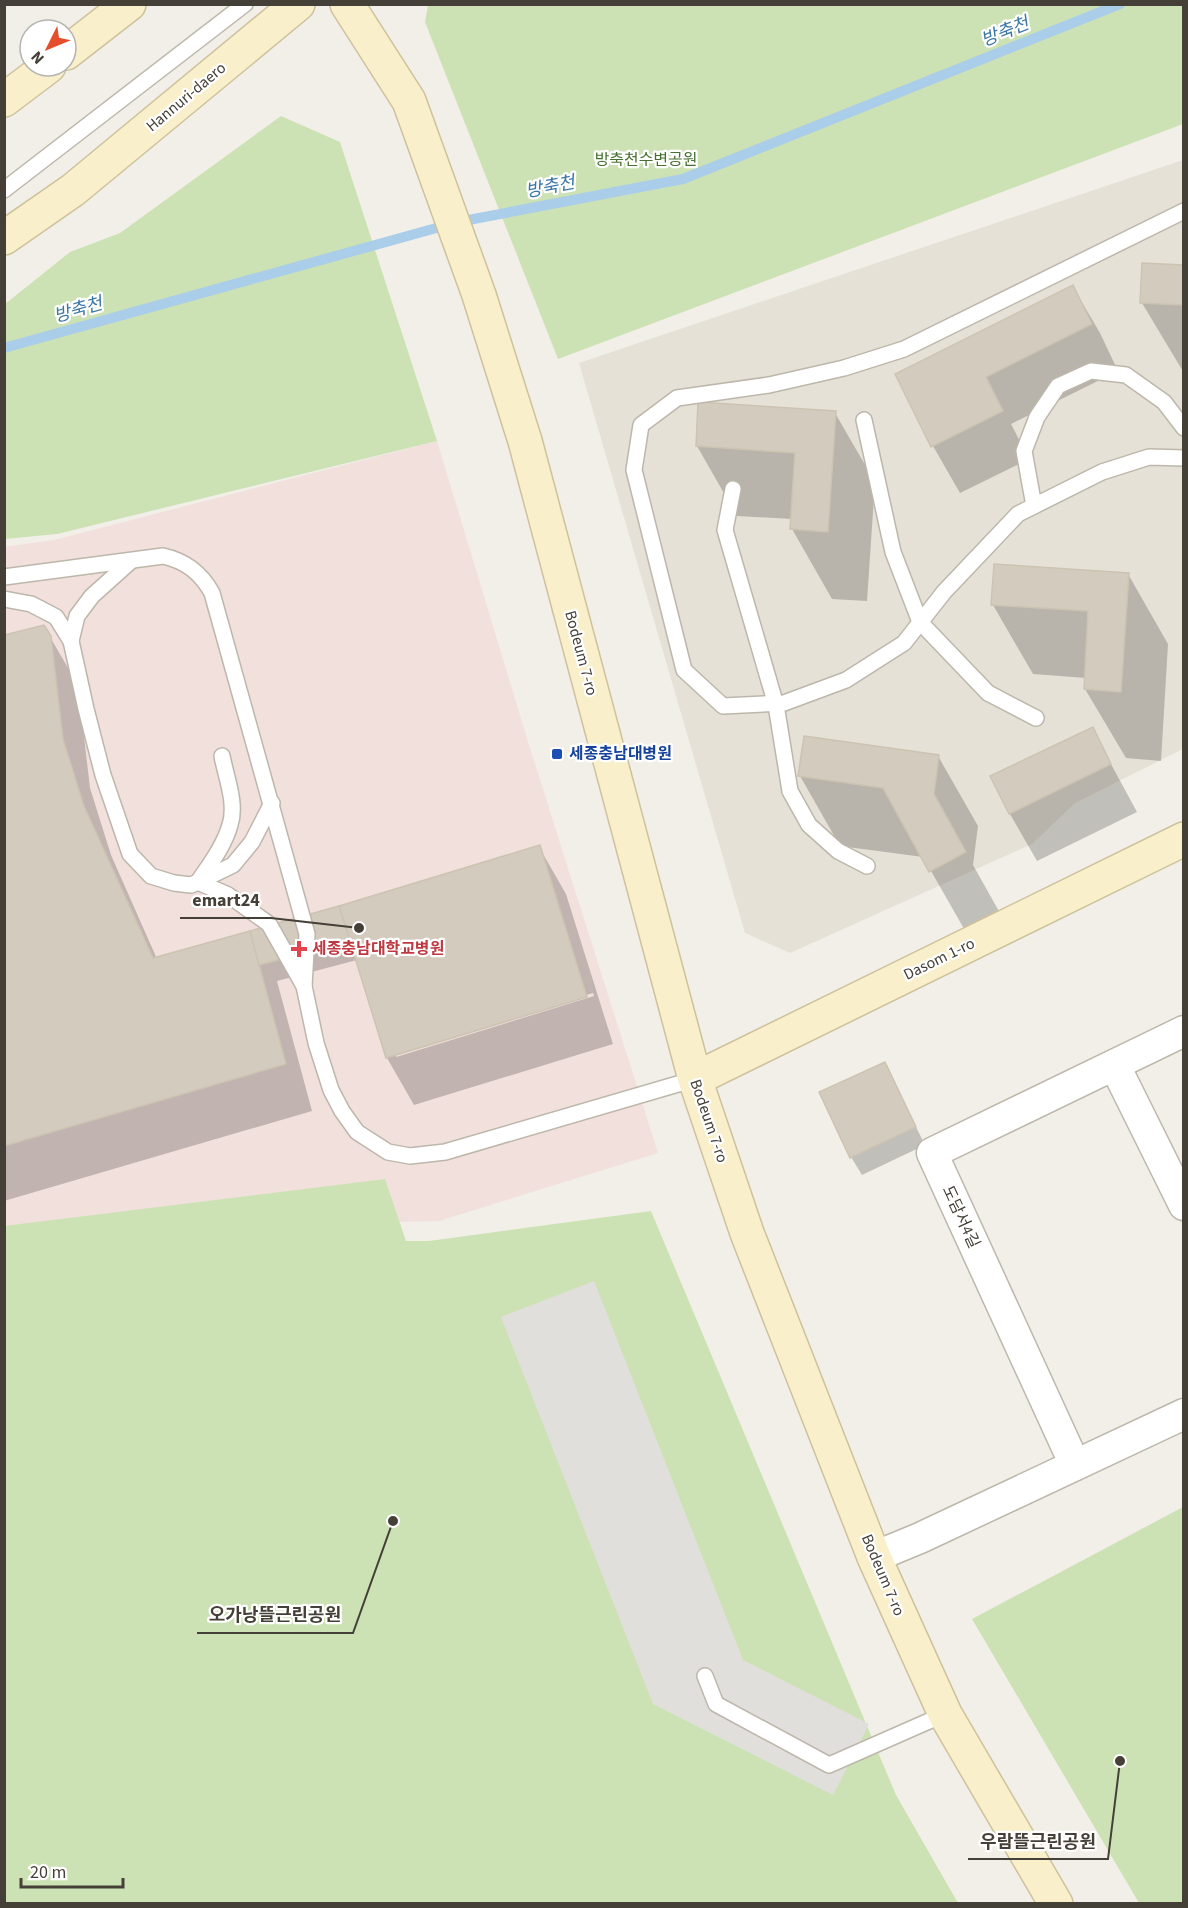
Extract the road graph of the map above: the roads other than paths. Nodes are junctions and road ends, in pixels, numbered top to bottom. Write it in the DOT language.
graph roads {
  1 [pos="129,4"];
  2 [pos="245,4"];
  3 [pos="298,4"];
  4 [pos="347,4"];
  5 [pos="78,44"];
  6 [pos="33,78"];
  7 [pos="4,100"];
  8 [pos="4,189"];
  9 [pos="1184,211"];
  10 [pos="4,238"];
  11 [pos="864,420"];
  12 [pos="1184,428"];
  13 [pos="1184,458"];
  14 [pos="733,489"];
  15 [pos="1034,506"];
  16 [pos="131,561"];
  17 [pos="4,577"];
  18 [pos="4,599"];
  19 [pos="920,622"];
  20 [pos="71,641"];
  21 [pos="776,705"];
  22 [pos="1036,718"];
  23 [pos="222,756"];
  24 [pos="272,803"];
  25 [pos="1184,839"];
  26 [pos="867,867"];
  27 [pos="198,882"];
  28 [pos="304,986"];
  29 [pos="1184,1031"];
  30 [pos="1115,1066"];
  31 [pos="694,1079"];
  32 [pos="1184,1205"];
  33 [pos="1184,1414"];
  34 [pos="1075,1465"];
  35 [pos="874,1557"];
  36 [pos="705,1676"];
  37 [pos="945,1714"];
  38 [pos="1056,1904"];
  1 -- 5 [label="street"];
  2 -- 8 [label="lane"];
  3 -- 10 [label="street, Hannuri-daero"];
  4 -- 31 [label="street, Bodeum 7-ro"];
  6 -- 7 [label="street"];
  9 -- 21 [label="lane"];
  11 -- 19 [label="lane"];
  12 -- 15 [label="lane"];
  13 -- 15 [label="lane"];
  14 -- 21 [label="lane"];
  15 -- 19 [label="lane"];
  16 -- 17 [label="lane"];
  16 -- 20 [label="lane"];
  16 -- 24 [label="lane"];
  18 -- 20 [label="lane"];
  19 -- 21 [label="lane"];
  19 -- 22 [label="lane"];
  20 -- 27 [label="lane"];
  21 -- 26 [label="lane"];
  23 -- 27 [label="lane"];
  24 -- 27 [label="lane"];
  24 -- 28 [label="lane"];
  25 -- 31 [label="street, Dasom 1-ro"];
  27 -- 28 [label="lane"];
  28 -- 31 [label="lane"];
  29 -- 30 [label="street, 도담서4길"];
  30 -- 32 [label="street"];
  30 -- 34 [label="street, 도담서4길"];
  31 -- 35 [label="street, Bodeum 7-ro"];
  33 -- 34 [label="street"];
  34 -- 35 [label="street"];
  35 -- 37 [label="street, Bodeum 7-ro"];
  36 -- 37 [label="lane"];
  37 -- 38 [label="street, Bodeum 7-ro"];
}
